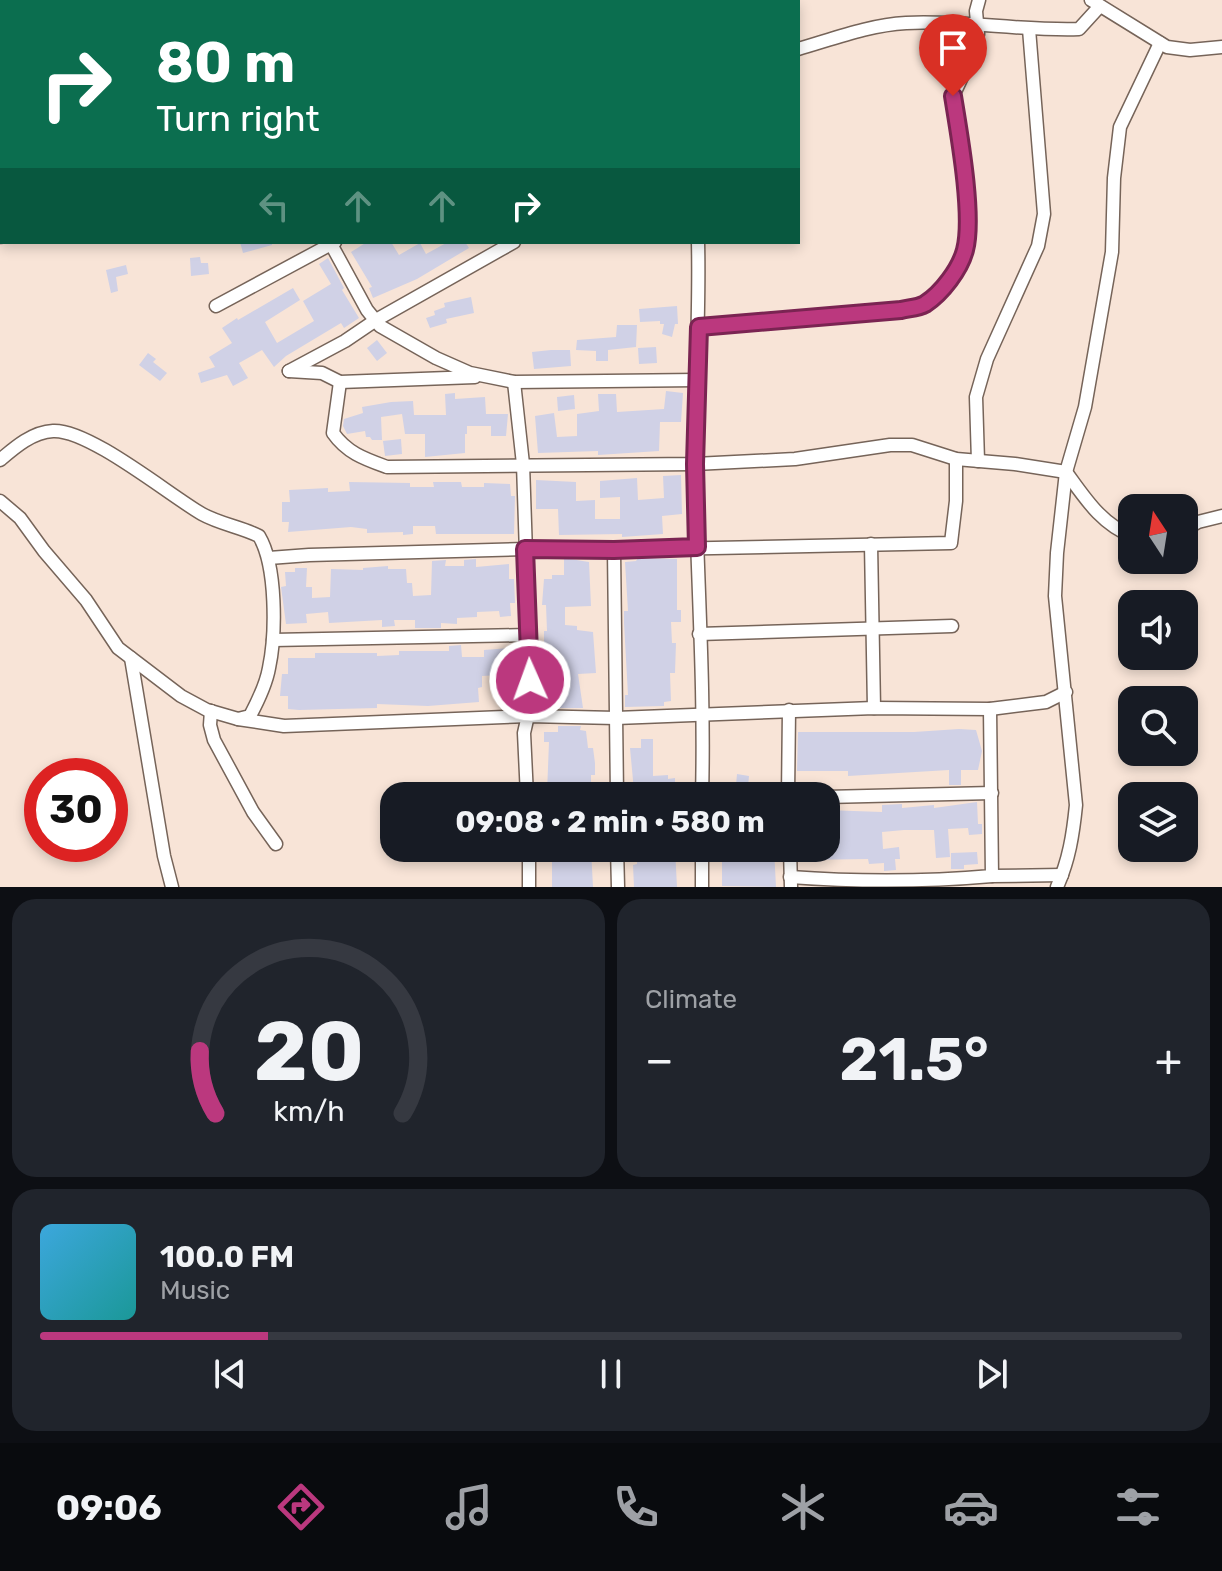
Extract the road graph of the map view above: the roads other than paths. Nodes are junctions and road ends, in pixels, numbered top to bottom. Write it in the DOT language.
graph roads {
  1 [pos="979,0"];
  2 [pos="1096,3"];
  3 [pos="978,26"];
  4 [pos="1029,29"];
  5 [pos="1160,43"];
  6 [pos="1222,47"];
  7 [pos="800,48"];
  8 [pos="331,244"];
  9 [pos="334,244"];
  10 [pos="510,244"];
  11 [pos="698,244"];
  12 [pos="216,306"];
  13 [pos="376,320"];
  14 [pos="699,327"];
  15 [pos="485,376"];
  16 [pos="698,380"];
  17 [pos="340,382"];
  18 [pos="514,382"];
  19 [pos="956,459"];
  20 [pos="0,460"];
  21 [pos="978,461"];
  22 [pos="523,464"];
  23 [pos="695,464"];
  24 [pos="1066,472"];
  25 [pos="0,501"];
  26 [pos="1222,516"];
  27 [pos="1198,522"];
  28 [pos="1118,531"];
  29 [pos="871,544"];
  30 [pos="697,547"];
  31 [pos="525,549"];
  32 [pos="614,550"];
  33 [pos="269,558"];
  34 [pos="952,626"];
  35 [pos="871,627"];
  36 [pos="699,634"];
  37 [pos="528,635"];
  38 [pos="273,640"];
  39 [pos="131,658"];
  40 [pos="1066,692"];
  41 [pos="874,708"];
  42 [pos="990,709"];
  43 [pos="789,710"];
  44 [pos="211,711"];
  45 [pos="704,714"];
  46 [pos="528,716"];
  47 [pos="616,718"];
  48 [pos="238,719"];
  49 [pos="526,782"];
  50 [pos="617,782"];
  51 [pos="702,782"];
  52 [pos="788,782"];
  53 [pos="992,793"];
  54 [pos="840,797"];
  55 [pos="276,844"];
  56 [pos="529,862"];
  57 [pos="617,862"];
  58 [pos="702,862"];
  59 [pos="992,876"];
  60 [pos="1060,881"];
  61 [pos="790,882"];
  62 [pos="931,884"];
  63 [pos="860,885"];
  64 [pos="172,887"];
  65 [pos="529,887"];
  66 [pos="618,887"];
  67 [pos="702,887"];
  1 -- 3 [label="street"];
  2 -- 4 [label="street"];
  2 -- 5 [label="street"];
  3 -- 4 [label="street"];
  3 -- 7 [label="street"];
  3 -- 14 [label="street"];
  4 -- 21 [label="street"];
  5 -- 6 [label="street"];
  5 -- 24 [label="street"];
  8 -- 12 [label="street"];
  9 -- 13 [label="street"];
  10 -- 13 [label="street"];
  11 -- 14 [label="street"];
  13 -- 15 [label="street"];
  13 -- 17 [label="street"];
  14 -- 16 [label="street"];
  15 -- 17 [label="street"];
  15 -- 18 [label="street"];
  16 -- 18 [label="street"];
  16 -- 23 [label="street"];
  17 -- 22 [label="street"];
  18 -- 22 [label="street"];
  19 -- 21 [label="street"];
  19 -- 23 [label="street"];
  19 -- 29 [label="street"];
  20 -- 33 [label="street"];
  21 -- 24 [label="street"];
  22 -- 23 [label="street"];
  22 -- 31 [label="street"];
  23 -- 30 [label="street"];
  24 -- 28 [label="street"];
  24 -- 40 [label="street"];
  25 -- 39 [label="street"];
  26 -- 27 [label="street"];
  29 -- 30 [label="street"];
  29 -- 35 [label="street"];
  30 -- 32 [label="street"];
  30 -- 36 [label="street"];
  31 -- 32 [label="street"];
  31 -- 33 [label="street"];
  31 -- 37 [label="street"];
  32 -- 47 [label="street"];
  33 -- 38 [label="street"];
  34 -- 35 [label="street"];
  35 -- 36 [label="street"];
  35 -- 41 [label="street"];
  36 -- 45 [label="street"];
  37 -- 38 [label="street"];
  37 -- 46 [label="street"];
  38 -- 48 [label="street"];
  39 -- 44 [label="street"];
  39 -- 64 [label="street"];
  40 -- 42 [label="street"];
  40 -- 60 [label="street"];
  41 -- 42 [label="street"];
  41 -- 43 [label="street"];
  42 -- 53 [label="street"];
  43 -- 45 [label="street"];
  43 -- 52 [label="street"];
  44 -- 48 [label="street"];
  44 -- 55 [label="street"];
  45 -- 47 [label="street"];
  45 -- 51 [label="street"];
  46 -- 47 [label="street"];
  46 -- 48 [label="street"];
  46 -- 49 [label="street"];
  47 -- 50 [label="street"];
  53 -- 54 [label="street"];
  53 -- 59 [label="street"];
  56 -- 65 [label="street"];
  57 -- 66 [label="street"];
  58 -- 67 [label="street"];
  59 -- 60 [label="street"];
  59 -- 62 [label="street"];
  61 -- 63 [label="street"];
  62 -- 63 [label="street"];
}
